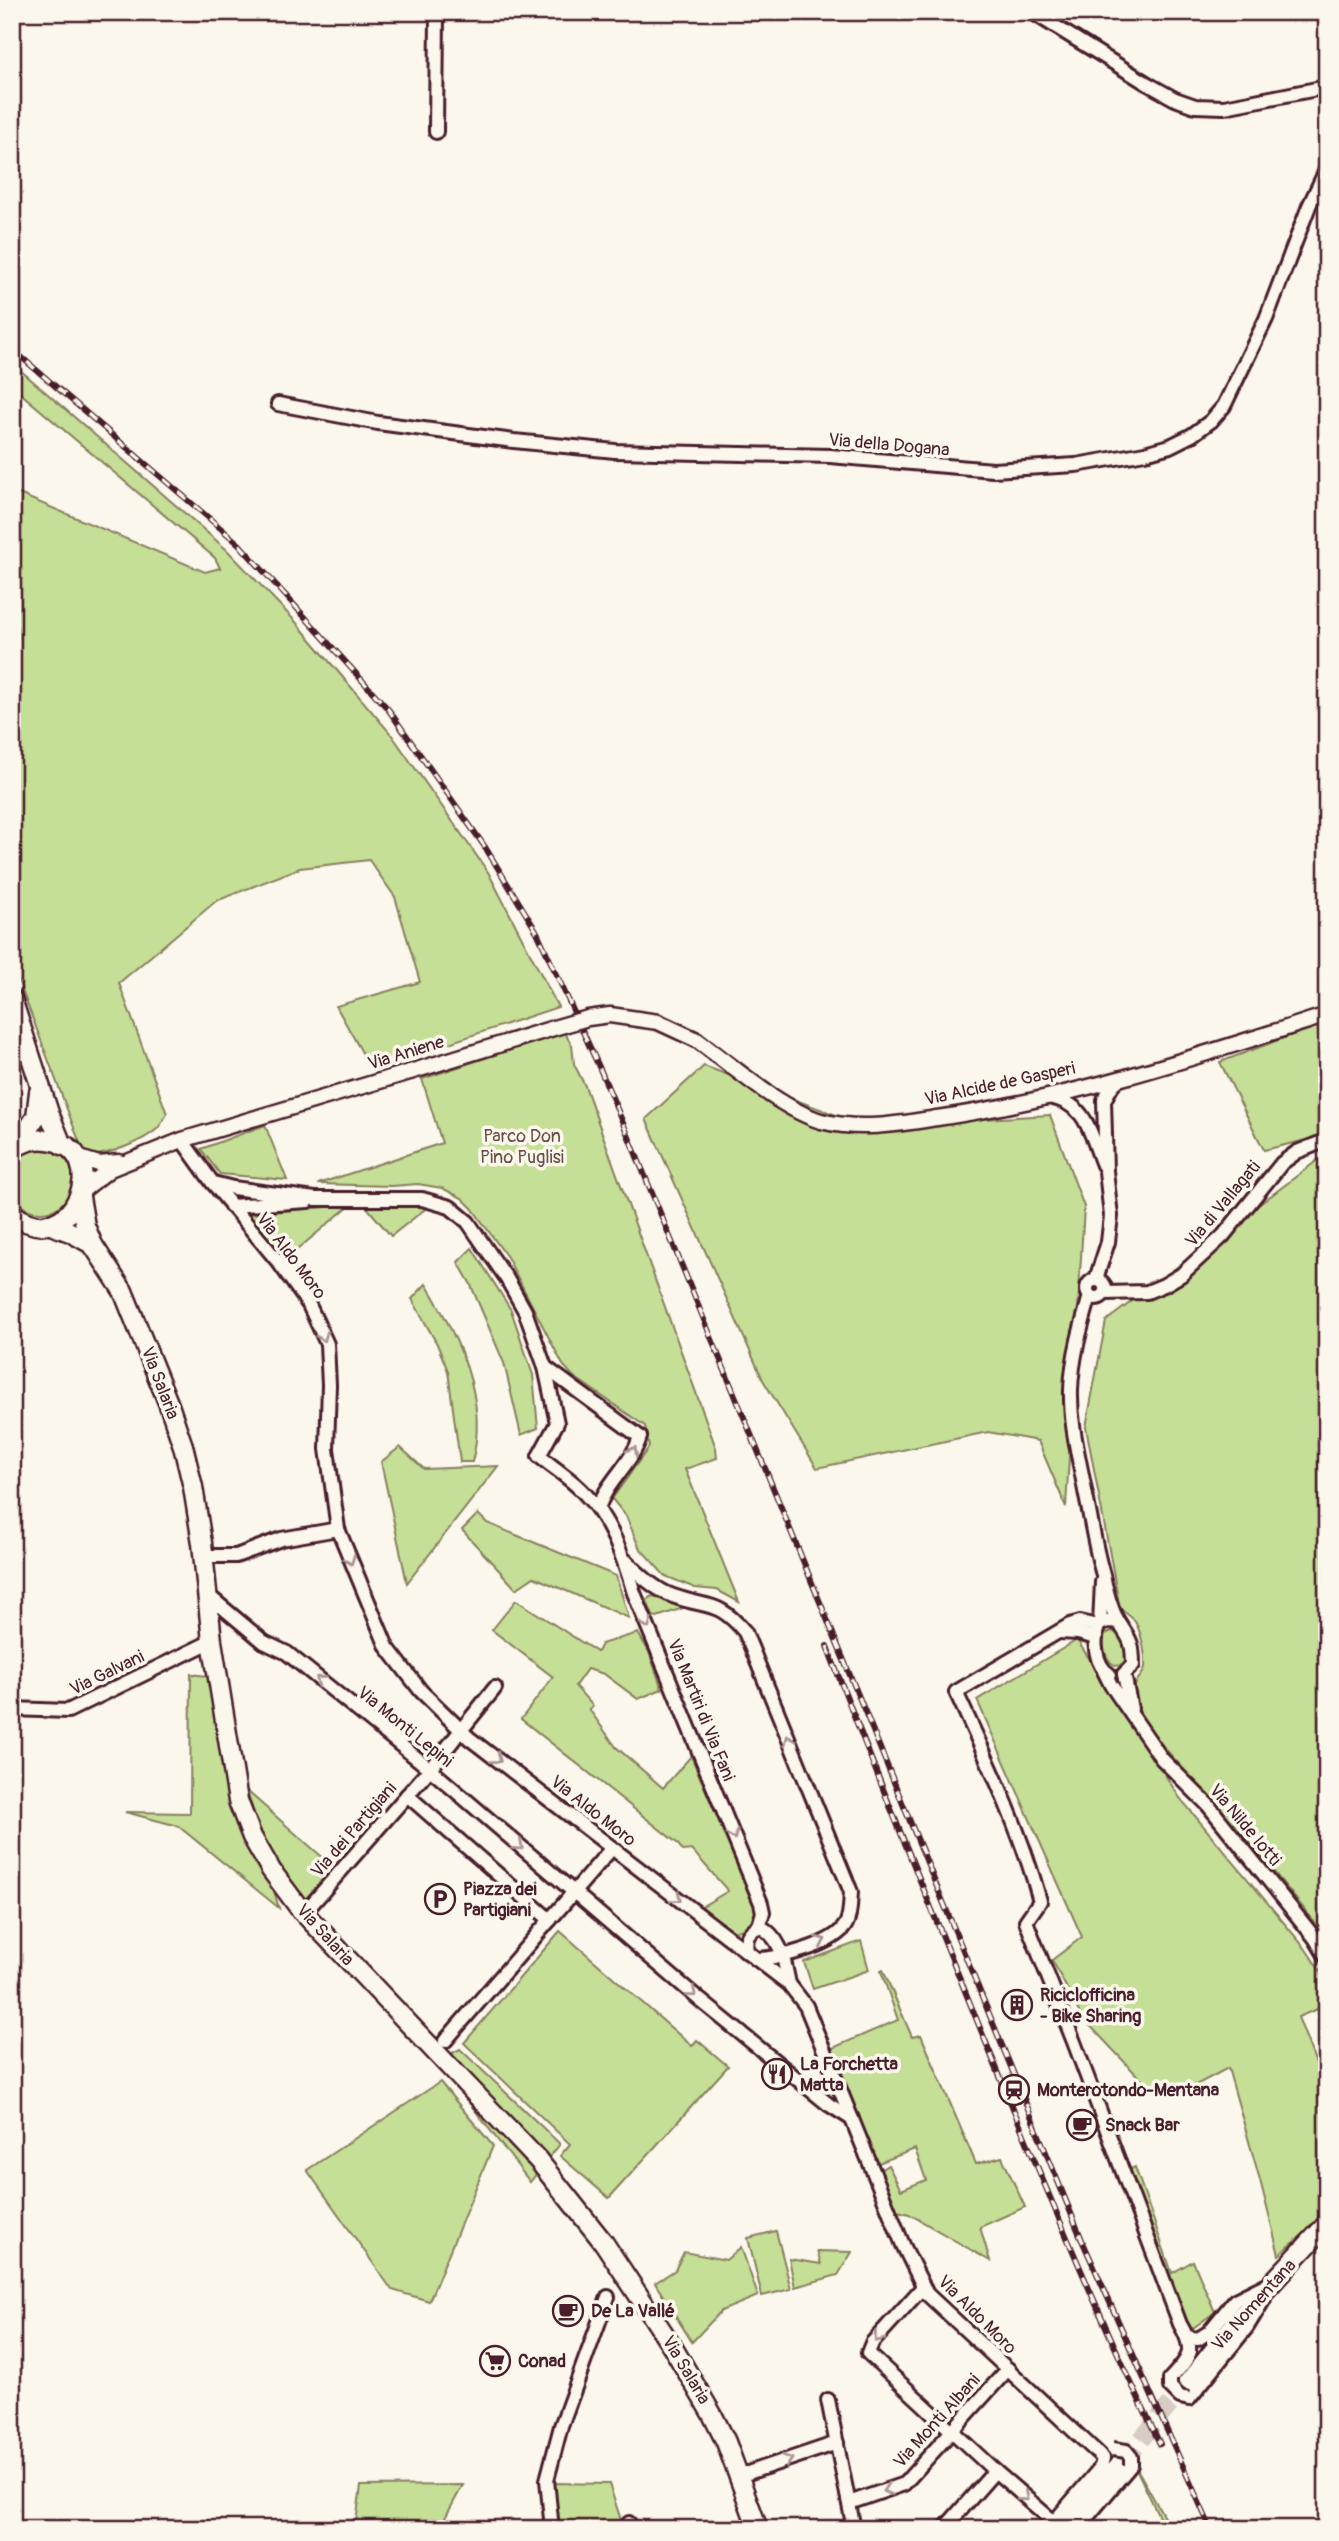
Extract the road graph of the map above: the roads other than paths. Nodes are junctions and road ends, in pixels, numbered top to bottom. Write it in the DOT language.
graph roads {
  1 [pos="437,12"];
  2 [pos="1032,12"];
  3 [pos="1327,87"];
  4 [pos="436,132"];
  5 [pos="1327,168"];
  6 [pos="278,404"];
  7 [pos="12,999"];
  8 [pos="1327,1016"];
  9 [pos="697,1040"];
  10 [pos="1122,1076"];
  11 [pos="38,1078"];
  12 [pos="1086,1086"];
  13 [pos="1048,1097"];
  14 [pos="1104,1100"];
  15 [pos="1078,1108"];
  16 [pos="182,1140"];
  17 [pos="1327,1140"];
  18 [pos="62,1145"];
  19 [pos="14,1149"];
  20 [pos="76,1157"];
  21 [pos="127,1161"];
  22 [pos="1106,1171"];
  23 [pos="212,1182"];
  24 [pos="81,1194"];
  25 [pos="316,1199"];
  26 [pos="231,1206"];
  27 [pos="12,1213"];
  28 [pos="48,1224"];
  29 [pos="93,1245"];
  30 [pos="1096,1279"];
  31 [pos="1105,1293"];
  32 [pos="1090,1296"];
  33 [pos="545,1367"];
  34 [pos="598,1509"];
  35 [pos="338,1529"];
  36 [pos="204,1556"];
  37 [pos="624,1560"];
  38 [pos="1102,1575"];
  39 [pos="209,1596"];
  40 [pos="1119,1623"];
  41 [pos="1098,1630"];
  42 [pos="212,1641"];
  43 [pos="1104,1671"];
  44 [pos="1124,1674"];
  45 [pos="495,1688"];
  46 [pos="12,1709"];
  47 [pos="1133,1716"];
  48 [pos="461,1730"];
  49 [pos="430,1769"];
  50 [pos="407,1795"];
  51 [pos="612,1848"];
  52 [pos="574,1893"];
  53 [pos="304,1913"];
  54 [pos="550,1920"];
  55 [pos="754,1929"];
  56 [pos="722,1934"];
  57 [pos="783,1955"];
  58 [pos="751,1956"];
  59 [pos="1327,1958"];
  60 [pos="789,1984"];
  61 [pos="445,2040"];
  62 [pos="852,2119"];
  63 [pos="1327,2224"];
  64 [pos="1274,2282"];
  65 [pos="923,2287"];
  66 [pos="608,2297"];
  67 [pos="1187,2337"];
  68 [pos="1008,2369"];
  69 [pos="1181,2389"];
  70 [pos="828,2400"];
  71 [pos="952,2432"];
  72 [pos="837,2443"];
  73 [pos="1096,2450"];
  74 [pos="1123,2458"];
  75 [pos="995,2472"];
  76 [pos="739,2476"];
  77 [pos="849,2503"];
  78 [pos="1056,2527"];
  79 [pos="552,2529"];
  80 [pos="758,2529"];
  81 [pos="854,2529"];
  82 [pos="944,2529"];
  83 [pos="1077,2529"];
  1 -- 4 [label="street"];
  2 -- 3 [label="street"];
  5 -- 6 [label="street, Via della Dogana"];
  7 -- 11 [label="main road"];
  8 -- 10 [label="street, Via Alcide de Gasperi"];
  9 -- 13 [label="street, Via Alcide de Gasperi"];
  9 -- 16 [label="street, Via Aniene, bridge"];
  10 -- 12 [label="street, Via Alcide de Gasperi"];
  10 -- 14 [label="street"];
  11 -- 18 [label="main road"];
  11 -- 19 [label="main road"];
  12 -- 13 [label="street, Via Alcide de Gasperi"];
  12 -- 14 [label="street"];
  12 -- 15 [label="street"];
  13 -- 15 [label="street"];
  14 -- 22 [label="street"];
  15 -- 22 [label="street"];
  16 -- 21 [label="street, Via Aniene"];
  16 -- 23 [label="street, Via Aldo Moro"];
  17 -- 31 [label="street, Via di Vallagati"];
  18 -- 19 [label="main road"];
  18 -- 20 [label="main road"];
  20 -- 21 [label="street, Via Aniene"];
  20 -- 24 [label="main road, Via Salaria"];
  21 -- 24 [label="street, Via Aniene"];
  22 -- 30 [label="street"];
  23 -- 25 [label="street"];
  23 -- 26 [label="street, Via Aldo Moro"];
  24 -- 28 [label="main road"];
  24 -- 29 [label="main road, Via Salaria"];
  25 -- 26 [label="street"];
  25 -- 33 [label="street, Via Martiri di Via Fani"];
  26 -- 35 [label="street, Via Aldo Moro, one-way"];
  27 -- 28 [label="main road"];
  28 -- 29 [label="main road"];
  29 -- 36 [label="main road, Via Salaria"];
  30 -- 31 [label="street"];
  30 -- 32 [label="street"];
  31 -- 32 [label="street"];
  32 -- 38 [label="street, Via Nilde Iotti"];
  33 -- 34 [label="street, Via Martiri di Via Fani"];
  34 -- 33 [label="street, one-way"];
  34 -- 37 [label="street, Via Martiri di Via Fani"];
  35 -- 36 [label="street"];
  35 -- 48 [label="street, Via Aldo Moro, one-way"];
  36 -- 39 [label="main road, Via Salaria"];
  37 -- 55 [label="street, Via Martiri di Via Fani, one-way"];
  57 -- 37 [label="street, one-way"];
  38 -- 40 [label="street, Via Nilde Iotti"];
  38 -- 41 [label="street, Via Nilde Iotti"];
  39 -- 42 [label="main road, Via Salaria"];
  49 -- 39 [label="street, Via Monti Lepini, one-way"];
  40 -- 41 [label="street"];
  40 -- 44 [label="street, Via Nilde Iotti"];
  41 -- 43 [label="street"];
  41 -- 67 [label="street"];
  42 -- 46 [label="street, Via Galvani"];
  42 -- 53 [label="main road, Via Salaria"];
  43 -- 44 [label="street"];
  43 -- 47 [label="street, Via Nilde Iotti"];
  44 -- 47 [label="street, Via Nilde Iotti"];
  45 -- 48 [label="street"];
  47 -- 59 [label="street, Via Nilde Iotti"];
  48 -- 49 [label="street"];
  48 -- 51 [label="street, Via Aldo Moro, one-way"];
  49 -- 50 [label="street, Via dei Partigiani"];
  49 -- 52 [label="street, Via Monti Lepini, one-way"];
  50 -- 53 [label="street, Via dei Partigiani"];
  50 -- 54 [label="street"];
  51 -- 52 [label="street"];
  51 -- 56 [label="street, Via Aldo Moro, one-way"];
  52 -- 54 [label="street"];
  52 -- 62 [label="street, Via Monti Lepini, one-way"];
  53 -- 76 [label="main road, Via Salaria"];
  54 -- 61 [label="street"];
  55 -- 56 [label="street"];
  55 -- 57 [label="street"];
  55 -- 58 [label="street, Via Martiri di Via Fani"];
  56 -- 58 [label="street, Via Aldo Moro"];
  57 -- 58 [label="street"];
  57 -- 60 [label="street"];
  58 -- 60 [label="street, Via Aldo Moro"];
  60 -- 62 [label="street, Via Aldo Moro"];
  62 -- 65 [label="street, Via Aldo Moro"];
  63 -- 64 [label="main road, Via Nomentana"];
  64 -- 67 [label="street"];
  64 -- 69 [label="main road, Via Nomentana"];
  65 -- 68 [label="street, Via Aldo Moro"];
  65 -- 71 [label="street, one-way"];
  66 -- 79 [label="street"];
  67 -- 69 [label="street"];
  68 -- 71 [label="street, Via Monti Albani"];
  68 -- 73 [label="street, Via Aldo Moro"];
  70 -- 72 [label="street"];
  71 -- 75 [label="street"];
  71 -- 77 [label="street, Via Monti Albani, one-way"];
  76 -- 72 [label="street, one-way"];
  72 -- 77 [label="street"];
  73 -- 74 [label="street"];
  73 -- 78 [label="street"];
  74 -- 78 [label="main road"];
  74 -- 83 [label="street"];
  75 -- 78 [label="street, one-way"];
  75 -- 82 [label="street"];
  76 -- 80 [label="main road, Via Salaria"];
  77 -- 81 [label="street"];
}
